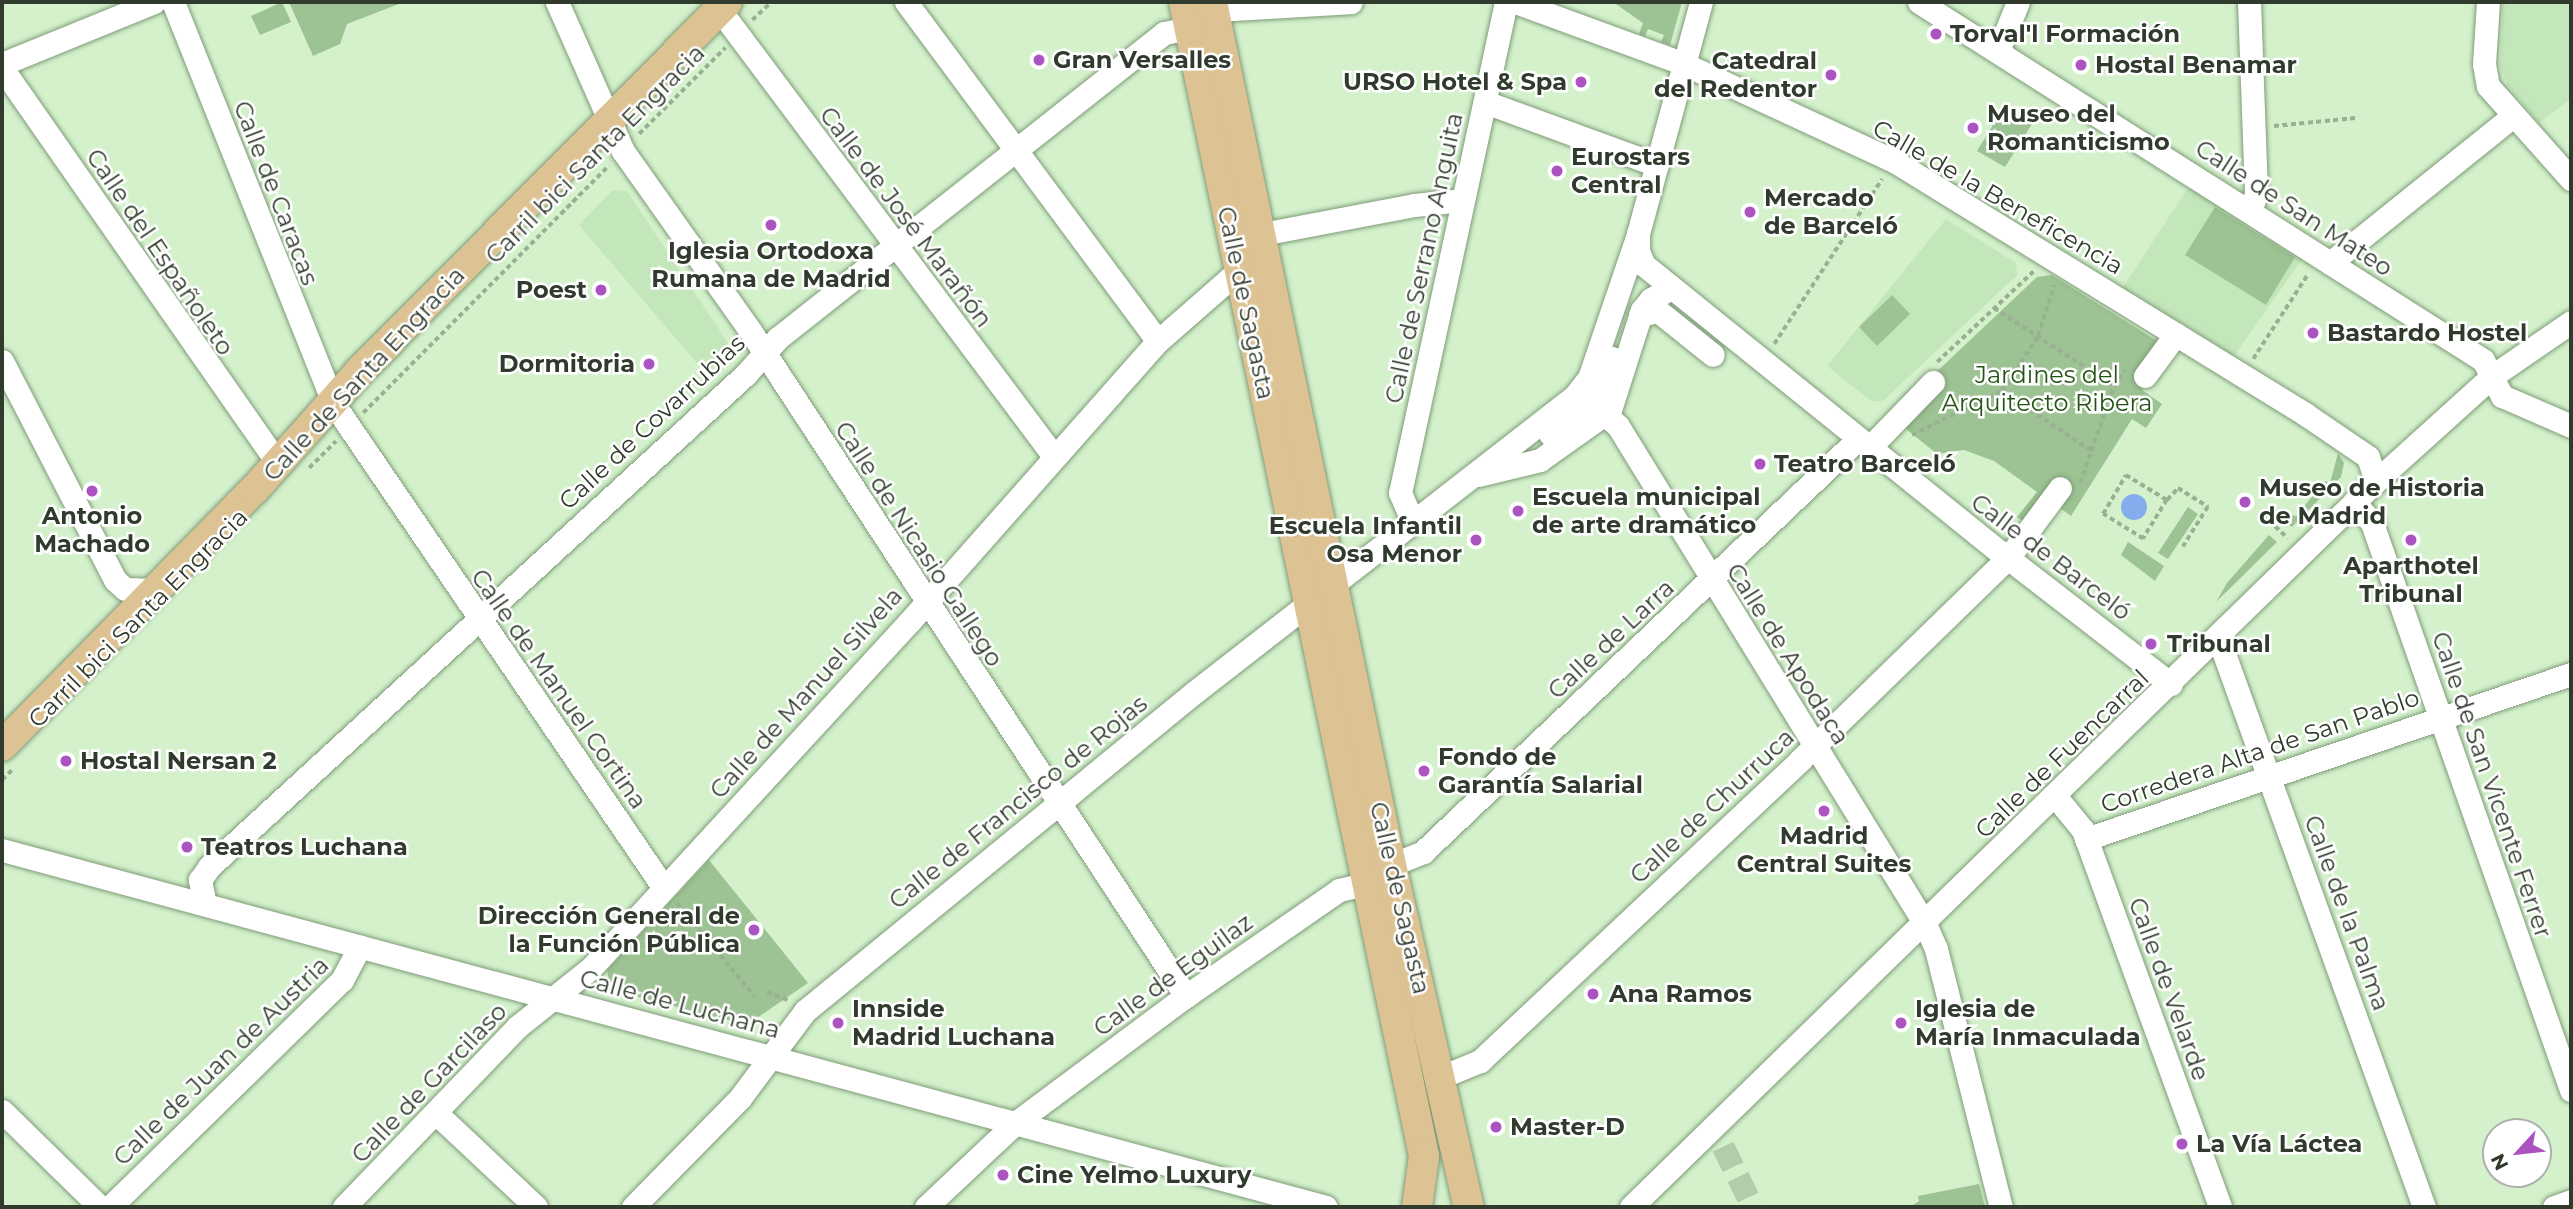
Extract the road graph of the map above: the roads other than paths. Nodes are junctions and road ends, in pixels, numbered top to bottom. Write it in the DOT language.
graph roads {
  1 [pos="154,2"];
  2 [pos="173,2"];
  3 [pos="557,2"];
  4 [pos="906,2"];
  5 [pos="1350,2"];
  6 [pos="1506,2"];
  7 [pos="1516,2"];
  8 [pos="1701,2"];
  9 [pos="1919,2"];
  10 [pos="2018,2"];
  11 [pos="2249,2"];
  12 [pos="2488,2"];
  13 [pos="723,6"];
  14 [pos="1213,6"];
  15 [pos="1186,15"];
  16 [pos="1997,51"];
  17 [pos="1684,64"];
  18 [pos="2,66"];
  19 [pos="1485,102"];
  20 [pos="2513,116"];
  21 [pos="608,122"];
  22 [pos="1015,150"];
  23 [pos="1657,165"];
  24 [pos="2571,179"];
  25 [pos="1463,200"];
  26 [pos="2250,211"];
  27 [pos="1262,234"];
  28 [pos="1638,234"];
  29 [pos="892,245"];
  30 [pos="2322,264"];
  31 [pos="1238,270"];
  32 [pos="1670,289"];
  33 [pos="1625,311"];
  34 [pos="2571,322"];
  35 [pos="2176,334"];
  36 [pos="1158,341"];
  37 [pos="765,354"];
  38 [pos="1713,355"];
  39 [pos="2,361"];
  40 [pos="2137,370"];
  41 [pos="1930,377"];
  42 [pos="2491,377"];
  43 [pos="341,415"];
  44 [pos="1605,415"];
  45 [pos="2571,426"];
  46 [pos="1863,443"];
  47 [pos="1053,455"];
  48 [pos="289,471"];
  49 [pos="1478,475"];
  50 [pos="2376,481"];
  51 [pos="2067,489"];
  52 [pos="2354,502"];
  53 [pos="1413,523"];
  54 [pos="2008,558"];
  55 [pos="1711,580"];
  56 [pos="156,590"];
  57 [pos="1323,595"];
  58 [pos="925,602"];
  59 [pos="477,618"];
  60 [pos="2218,637"];
  61 [pos="2571,674"];
  62 [pos="2171,684"];
  63 [pos="2440,718"];
  64 [pos="1814,746"];
  65 [pos="11,753"];
  66 [pos="2269,776"];
  67 [pos="2056,797"];
  68 [pos="1058,802"];
  69 [pos="2,834"];
  70 [pos="2086,839"];
  71 [pos="10,852"];
  72 [pos="1381,874"];
  73 [pos="664,888"];
  74 [pos="205,904"];
  75 [pos="1925,924"];
  76 [pos="360,946"];
  77 [pos="1186,996"];
  78 [pos="554,998"];
  79 [pos="770,1056"];
  80 [pos="1441,1077"];
  81 [pos="2571,1090"];
  82 [pos="2,1111"];
  83 [pos="436,1113"];
  84 [pos="1014,1124"];
  85 [pos="1249,1198"];
  86 [pos="2571,1201"];
  87 [pos="100,1207"];
  88 [pos="110,1207"];
  89 [pos="344,1207"];
  90 [pos="536,1207"];
  91 [pos="633,1207"];
  92 [pos="926,1207"];
  93 [pos="1326,1207"];
  94 [pos="1417,1207"];
  95 [pos="1469,1207"];
  96 [pos="1631,1207"];
  97 [pos="2001,1207"];
  98 [pos="2220,1207"];
  99 [pos="2424,1207"];
  100 [pos="2554,1207"];
  1 -- 18 [label="street"];
  2 -- 43 [label="street, Calle de Caracas"];
  3 -- 21 [label="street, Calle de Nicasio Gallego"];
  4 -- 22 [label="street"];
  5 -- 14 [label="street"];
  6 -- 19 [label="street, Calle de Serrano Anguita"];
  7 -- 17 [label="street, Calle de la Beneficencia"];
  8 -- 17 [label="street"];
  9 -- 16 [label="street, Calle de San Mateo"];
  10 -- 16 [label="street"];
  11 -- 26 [label="street"];
  12 -- 20 [label="street"];
  13 -- 21 [label="main road, Calle de Santa Engracia"];
  13 -- 29 [label="street, Calle de José Marañón"];
  14 -- 27 [label="main road, Calle de Sagasta"];
  15 -- 22 [label="street, Calle de Covarrubias"];
  15 -- 31 [label="main road, Calle de Sagasta"];
  16 -- 26 [label="street, Calle de San Mateo"];
  17 -- 23 [label="street"];
  17 -- 35 [label="street, Calle de la Beneficencia"];
  18 -- 48 [label="street, Calle del Españoleto"];
  19 -- 23 [label="street"];
  19 -- 25 [label="street, Calle de Serrano Anguita"];
  20 -- 24 [label="street"];
  20 -- 30 [label="street"];
  21 -- 37 [label="street, Calle de Nicasio Gallego"];
  21 -- 43 [label="main road, Calle de Santa Engracia"];
  22 -- 29 [label="street, Calle de Covarrubias"];
  22 -- 36 [label="street"];
  23 -- 28 [label="street"];
  25 -- 27 [label="street"];
  25 -- 53 [label="street, Calle de Serrano Anguita"];
  26 -- 30 [label="street, Calle de San Mateo"];
  27 -- 57 [label="main road, Calle de Sagasta"];
  28 -- 32 [label="street, Calle de Barceló"];
  28 -- 33 [label="street"];
  29 -- 37 [label="street, Calle de Covarrubias"];
  29 -- 47 [label="street, Calle de José Marañón"];
  30 -- 42 [label="street, Calle de San Mateo"];
  31 -- 36 [label="street, Calle de Manuel Silvela"];
  31 -- 57 [label="main road, Calle de Sagasta"];
  32 -- 33 [label="street"];
  32 -- 33 [label="street"];
  32 -- 46 [label="street, Calle de Barceló"];
  33 -- 38 [label="street"];
  33 -- 44 [label="street"];
  33 -- 49 [label="street, Calle de Francisco de Rojas"];
  34 -- 42 [label="street, Calle de Fuencarral"];
  35 -- 40 [label="street"];
  35 -- 50 [label="street, Calle de la Beneficencia"];
  36 -- 47 [label="street, Calle de Manuel Silvela"];
  37 -- 58 [label="street, Calle de Nicasio Gallego"];
  37 -- 59 [label="street, Calle de Covarrubias"];
  39 -- 56 [label="street"];
  41 -- 46 [label="street, Calle de Larra"];
  42 -- 45 [label="street, Calle de San Mateo"];
  42 -- 50 [label="street, Calle de Fuencarral"];
  43 -- 48 [label="main road, Calle de Santa Engracia"];
  43 -- 59 [label="street, Calle de Manuel Cortina"];
  44 -- 49 [label="street"];
  44 -- 55 [label="street, Calle de Apodaca"];
  46 -- 54 [label="street, Calle de Barceló"];
  46 -- 55 [label="street, Calle de Larra"];
  47 -- 58 [label="street, Calle de Manuel Silvela"];
  48 -- 56 [label="main road, Calle de Santa Engracia"];
  49 -- 53 [label="street, Calle de Francisco de Rojas"];
  50 -- 52 [label="street, Calle de Fuencarral"];
  51 -- 54 [label="street, Calle de Churruca"];
  52 -- 60 [label="street, Calle de Fuencarral"];
  52 -- 63 [label="street, Calle de San Vicente Ferrer"];
  53 -- 57 [label="street, Calle de Francisco de Rojas"];
  54 -- 62 [label="street, Calle de Barceló"];
  54 -- 64 [label="street, Calle de Churruca"];
  55 -- 64 [label="street, Calle de Apodaca"];
  55 -- 72 [label="street, Calle de Larra"];
  56 -- 65 [label="main road, Calle de Santa Engracia"];
  57 -- 68 [label="street, Calle de Francisco de Rojas"];
  57 -- 72 [label="main road, Calle de Sagasta"];
  58 -- 68 [label="street, Calle de Nicasio Gallego"];
  58 -- 73 [label="street, Calle de Manuel Silvela"];
  59 -- 73 [label="street, Calle de Manuel Cortina"];
  59 -- 74 [label="street, Calle de Covarrubias"];
  60 -- 62 [label="street, Calle de Fuencarral"];
  60 -- 66 [label="street, Calle de la Palma"];
  61 -- 63 [label="street, Corredera Alta de San Pablo"];
  62 -- 67 [label="street, Calle de Fuencarral"];
  63 -- 66 [label="street, Corredera Alta de San Pablo"];
  63 -- 81 [label="street, Calle de San Vicente Ferrer"];
  64 -- 75 [label="street, Calle de Apodaca"];
  64 -- 80 [label="street, Calle de Churruca"];
  66 -- 70 [label="street, Corredera Alta de San Pablo"];
  66 -- 99 [label="street, Calle de la Palma"];
  67 -- 70 [label="street, Calle de Velarde"];
  67 -- 75 [label="street, Calle de Fuencarral"];
  68 -- 77 [label="street, Calle de Nicasio Gallego"];
  68 -- 79 [label="street, Calle de Francisco de Rojas"];
  69 -- 71 [label="street, Calle de Luchana"];
  70 -- 98 [label="street, Calle de Velarde"];
  71 -- 74 [label="street, Calle de Luchana"];
  72 -- 77 [label="street, Calle de Eguilaz"];
  72 -- 80 [label="main road, Calle de Sagasta"];
  72 -- 94 [label="main road, Calle de Sagasta"];
  73 -- 78 [label="street, Calle de Manuel Silvela"];
  74 -- 76 [label="street, Calle de Luchana"];
  75 -- 96 [label="street, Calle de Fuencarral"];
  75 -- 97 [label="street, Calle de Apodaca"];
  76 -- 78 [label="street, Calle de Luchana"];
  76 -- 88 [label="street, Calle de Juan de Austria"];
  77 -- 84 [label="street, Calle de Eguilaz"];
  78 -- 79 [label="street, Calle de Luchana"];
  78 -- 83 [label="street, Calle de Garcilaso"];
  79 -- 84 [label="street, Calle de Luchana"];
  79 -- 91 [label="street, Calle de Francisco de Rojas"];
  80 -- 95 [label="main road, Calle de Sagasta"];
  82 -- 87 [label="street"];
  83 -- 89 [label="street, Calle de Garcilaso"];
  83 -- 90 [label="street"];
  84 -- 85 [label="street, Calle de Luchana"];
  84 -- 92 [label="street, Calle de Eguilaz"];
  85 -- 93 [label="street, Calle de Luchana"];
  86 -- 100 [label="street"];
}
